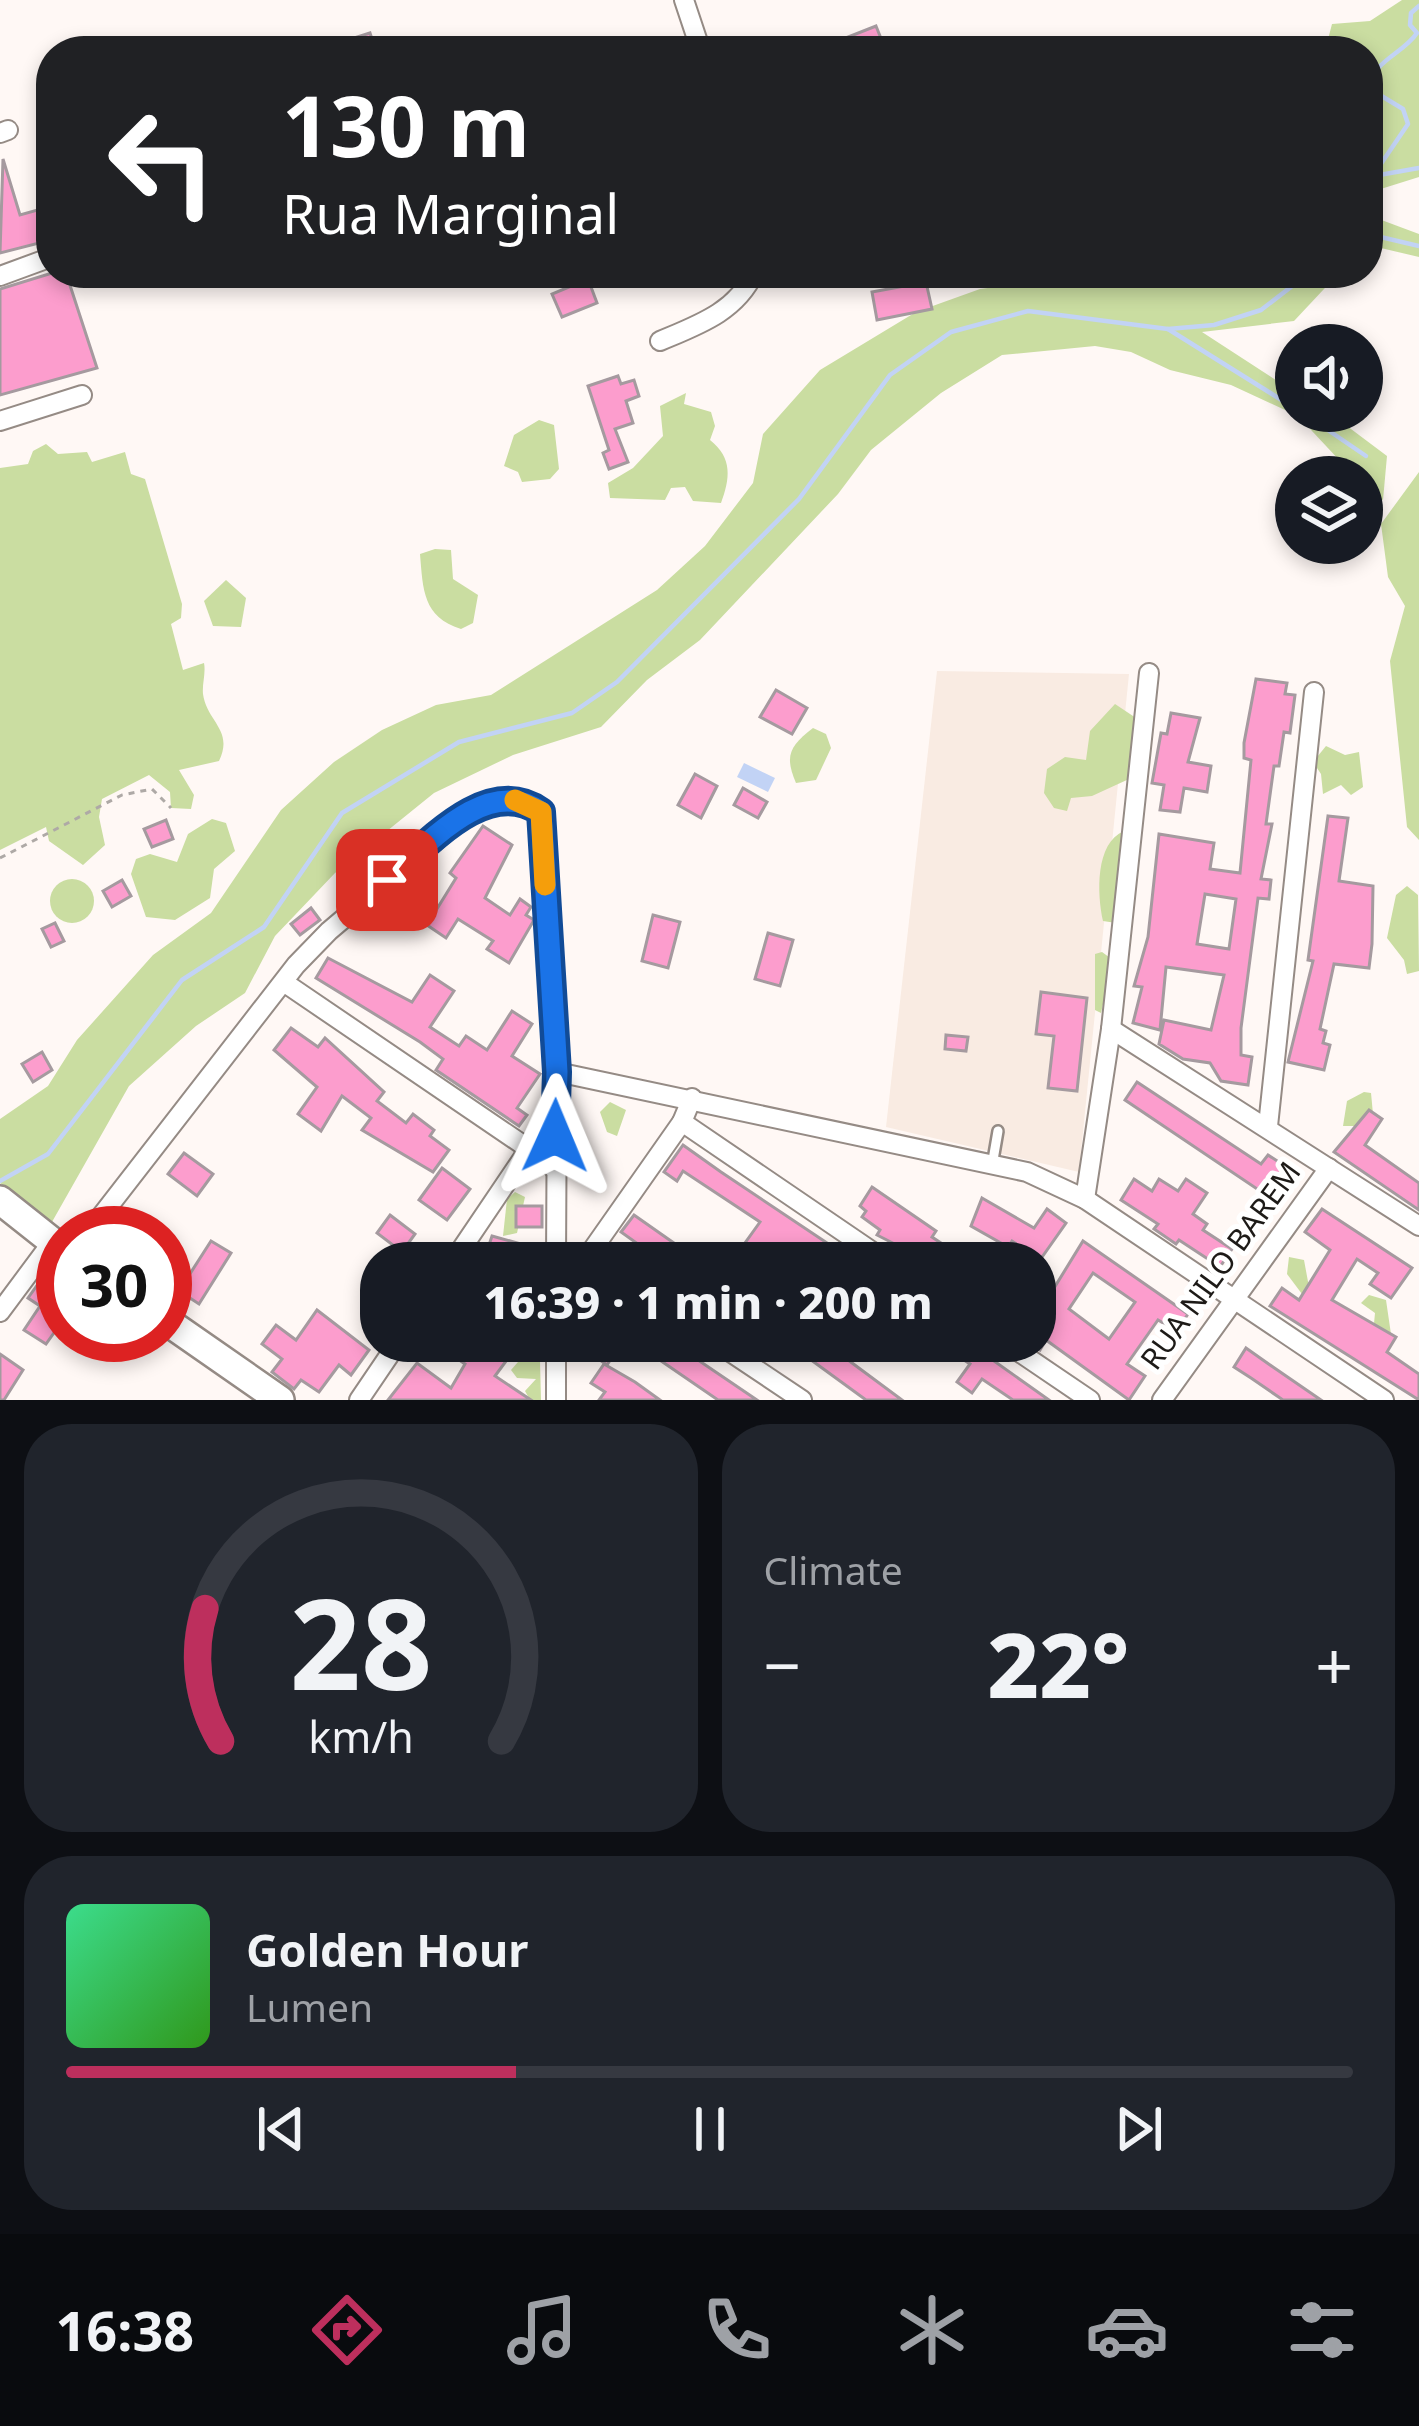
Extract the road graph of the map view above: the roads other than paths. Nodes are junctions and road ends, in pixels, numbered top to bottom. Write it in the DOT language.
graph roads {
  1 [pos="684,0"];
  2 [pos="696,36"];
  3 [pos="36,263"];
  4 [pos="0,276"];
  5 [pos="747,288"];
  6 [pos="660,341"];
  7 [pos="82,395"];
  8 [pos="0,422"];
  9 [pos="1149,673"];
  10 [pos="1314,692"];
  11 [pos="285,983"];
  12 [pos="1111,1029"];
  13 [pos="557,1072"];
  14 [pos="692,1098"];
  15 [pos="682,1122"];
  16 [pos="1268,1126"];
  17 [pos="998,1131"];
  18 [pos="529,1149"];
  19 [pos="993,1160"];
  20 [pos="1329,1168"];
  21 [pos="555,1169"];
  22 [pos="1084,1199"];
  23 [pos="0,1200"];
  24 [pos="109,1206"];
  25 [pos="1419,1226"];
  26 [pos="36,1229"];
  27 [pos="556,1237"];
  28 [pos="466,1242"];
  29 [pos="556,1242"];
  30 [pos="563,1242"];
  31 [pos="603,1242"];
  32 [pos="858,1242"];
  33 [pos="36,1270"];
  34 [pos="1234,1297"];
  35 [pos="0,1312"];
  36 [pos="192,1339"];
  37 [pos="385,1362"];
  38 [pos="556,1362"];
  39 [pos="745,1362"];
  40 [pos="1034,1362"];
  41 [pos="280,1400"];
  42 [pos="359,1400"];
  43 [pos="556,1400"];
  44 [pos="802,1400"];
  45 [pos="1090,1400"];
  46 [pos="1162,1400"];
  47 [pos="1384,1400"];
  1 -- 2 [label="street"];
  3 -- 4 [label="street"];
  5 -- 6 [label="street"];
  7 -- 8 [label="street"];
  9 -- 12 [label="street"];
  10 -- 16 [label="street"];
  11 -- 13 [label="street"];
  11 -- 18 [label="street"];
  11 -- 24 [label="street"];
  12 -- 16 [label="street"];
  12 -- 22 [label="street"];
  13 -- 14 [label="street"];
  13 -- 21 [label="street"];
  14 -- 15 [label="street"];
  14 -- 19 [label="street"];
  15 -- 31 [label="street"];
  15 -- 32 [label="street"];
  16 -- 20 [label="street"];
  17 -- 19 [label="lane"];
  18 -- 21 [label="street"];
  18 -- 28 [label="street"];
  19 -- 22 [label="street"];
  20 -- 25 [label="street"];
  20 -- 34 [label="street, RUA NILO BAREM"];
  21 -- 27 [label="street"];
  22 -- 34 [label="street"];
  23 -- 26 [label="street"];
  27 -- 29 [label="street"];
  27 -- 30 [label="street"];
  33 -- 35 [label="street"];
  34 -- 46 [label="street, RUA NILO BAREM"];
  34 -- 47 [label="street"];
  36 -- 41 [label="street"];
  37 -- 42 [label="street"];
  38 -- 43 [label="street"];
  39 -- 44 [label="street"];
  40 -- 45 [label="street"];
}
